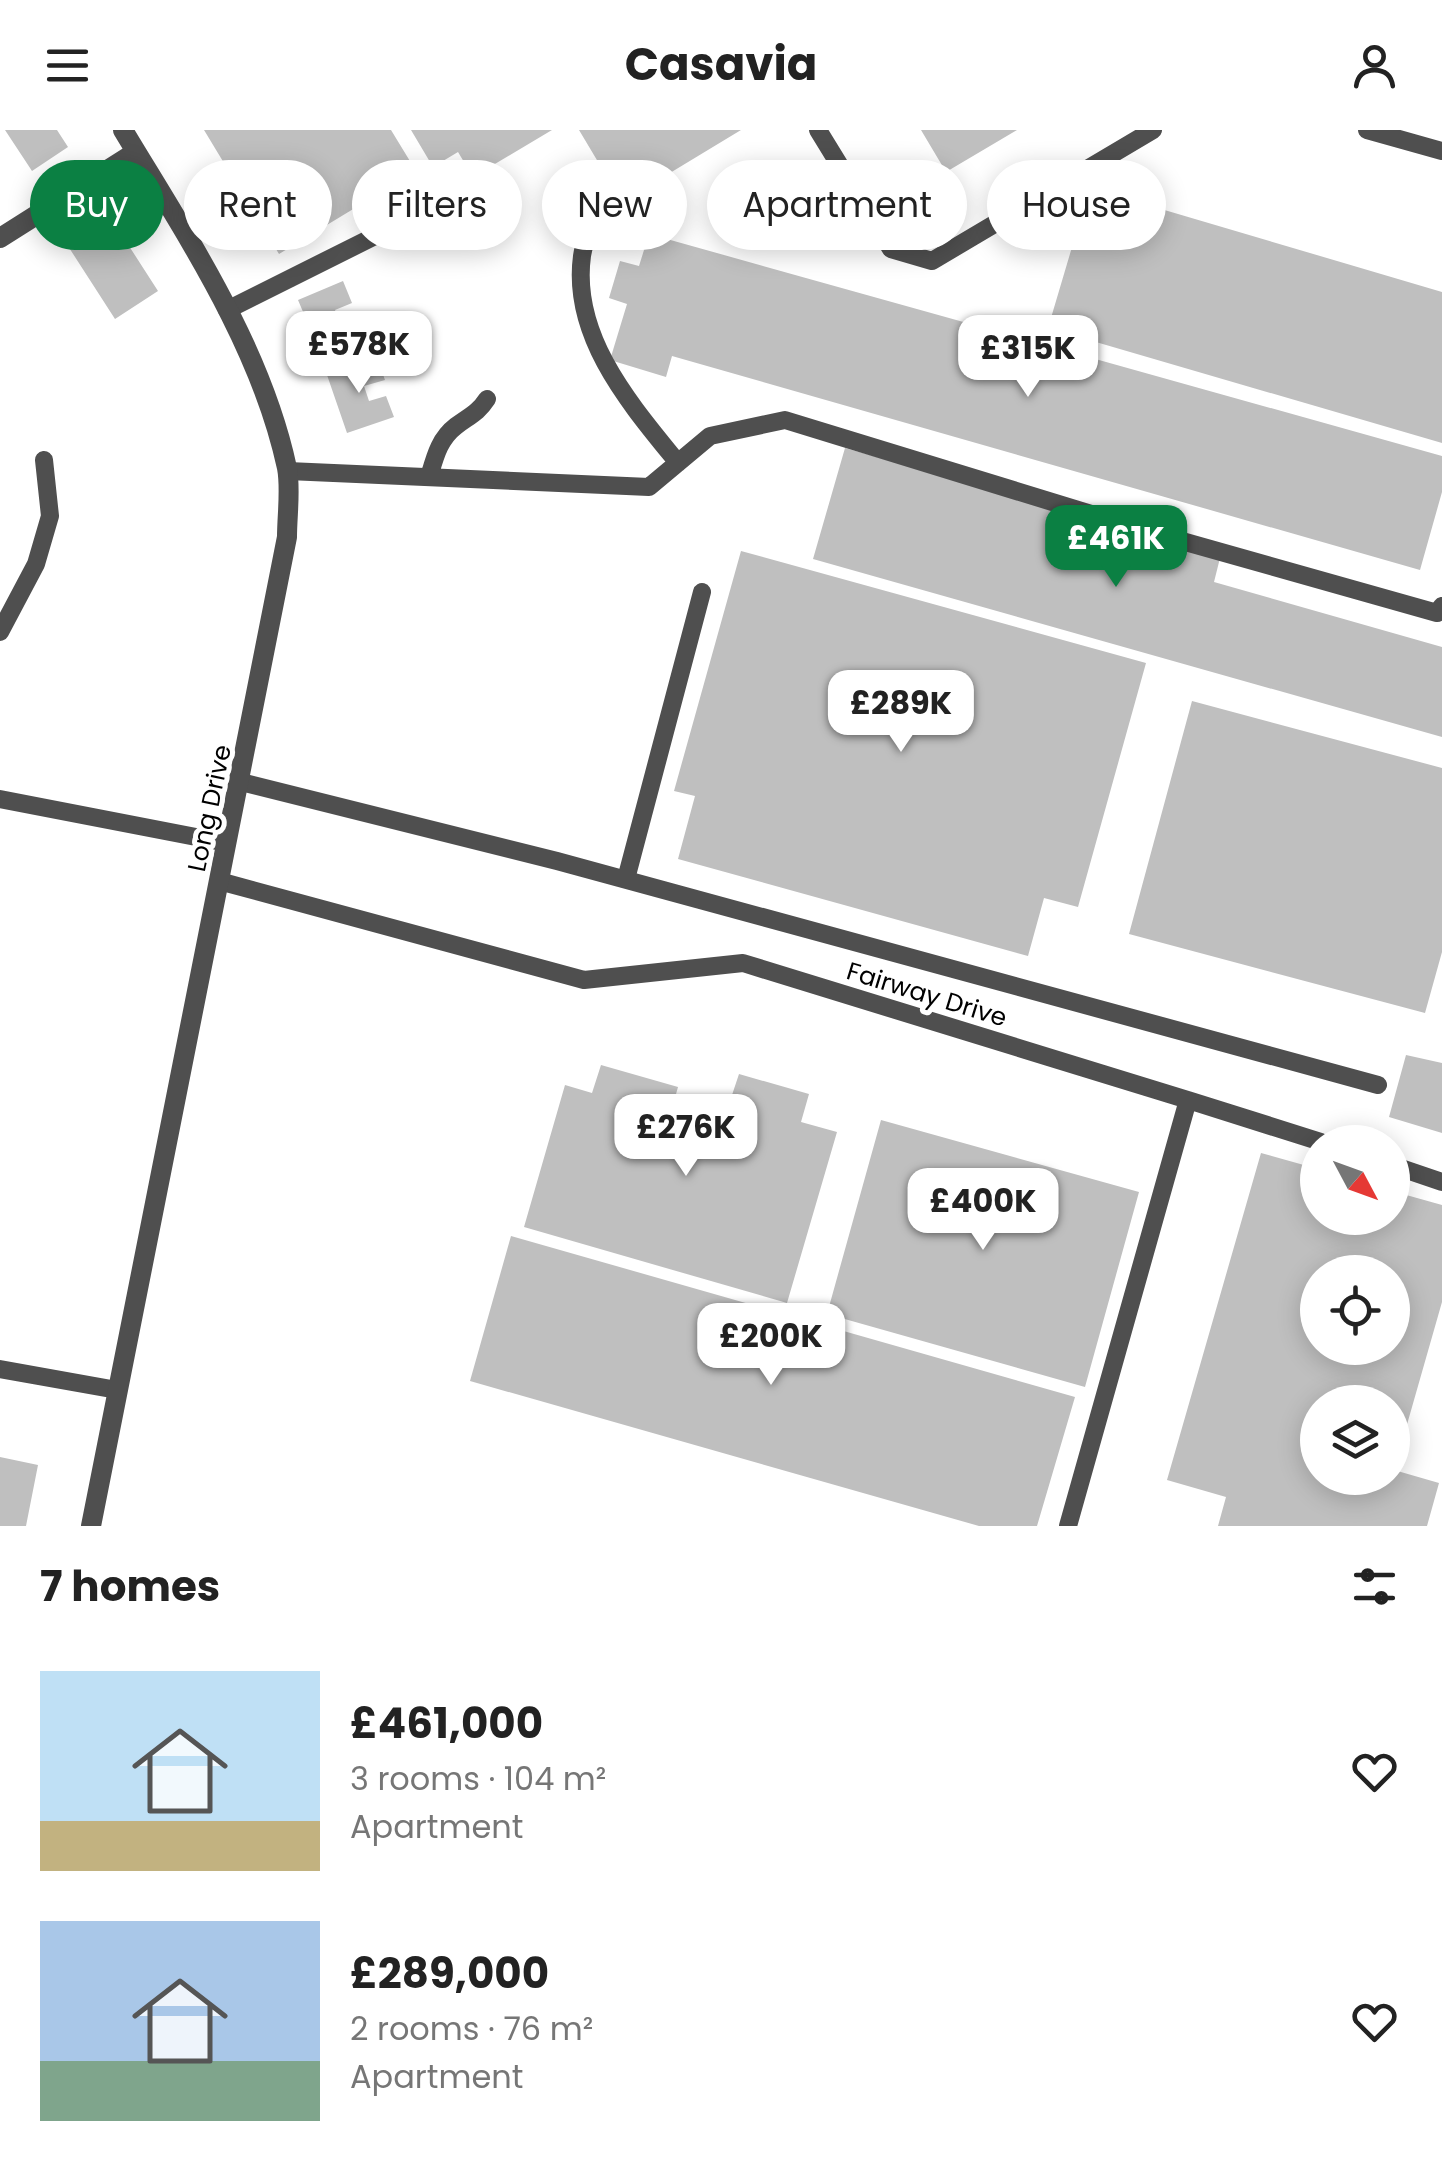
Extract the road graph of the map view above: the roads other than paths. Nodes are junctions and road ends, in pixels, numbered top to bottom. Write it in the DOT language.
graph roads {
  1 [pos="123,130"];
  2 [pos="818,130"];
  3 [pos="1368,130"];
  4 [pos="1148,131"];
  5 [pos="1442,151"];
  6 [pos="136,152"];
  7 [pos="0,238"];
  8 [pos="352,248"];
  9 [pos="584,250"];
  10 [pos="227,310"];
  11 [pos="487,398"];
  12 [pos="44,460"];
  13 [pos="678,463"];
  14 [pos="288,470"];
  15 [pos="429,477"];
  16 [pos="702,592"];
  17 [pos="1442,606"];
  18 [pos="0,632"];
  19 [pos="241,782"];
  20 [pos="0,799"];
  21 [pos="227,843"];
  22 [pos="626,879"];
  23 [pos="219,881"];
  24 [pos="1378,1085"];
  25 [pos="1188,1100"];
  26 [pos="1300,1135"];
  27 [pos="1410,1171"];
  28 [pos="1442,1182"];
  29 [pos="0,1369"];
  30 [pos="118,1390"];
  31 [pos="90,1526"];
  32 [pos="1068,1526"];
  1 -- 6 [label="street, Long Drive"];
  2 -- 4 [label="lane"];
  3 -- 5 [label="lane"];
  6 -- 7 [label="street"];
  6 -- 10 [label="street, Long Drive"];
  8 -- 10 [label="lane"];
  9 -- 13 [label="lane"];
  10 -- 14 [label="street, Long Drive"];
  11 -- 15 [label="lane"];
  12 -- 18 [label="lane"];
  13 -- 15 [label="lane"];
  13 -- 17 [label="lane"];
  14 -- 15 [label="lane"];
  14 -- 19 [label="street, Long Drive"];
  16 -- 22 [label="lane"];
  19 -- 21 [label="street, Long Drive"];
  19 -- 22 [label="lane"];
  20 -- 21 [label="lane"];
  21 -- 23 [label="street, Long Drive"];
  22 -- 24 [label="lane"];
  23 -- 25 [label="lane, Fairway Drive"];
  23 -- 30 [label="street, Long Drive"];
  25 -- 26 [label="lane, Fairway Drive"];
  25 -- 32 [label="lane"];
  27 -- 28 [label="lane"];
  29 -- 30 [label="lane"];
  30 -- 31 [label="street, Long Drive"];
}
